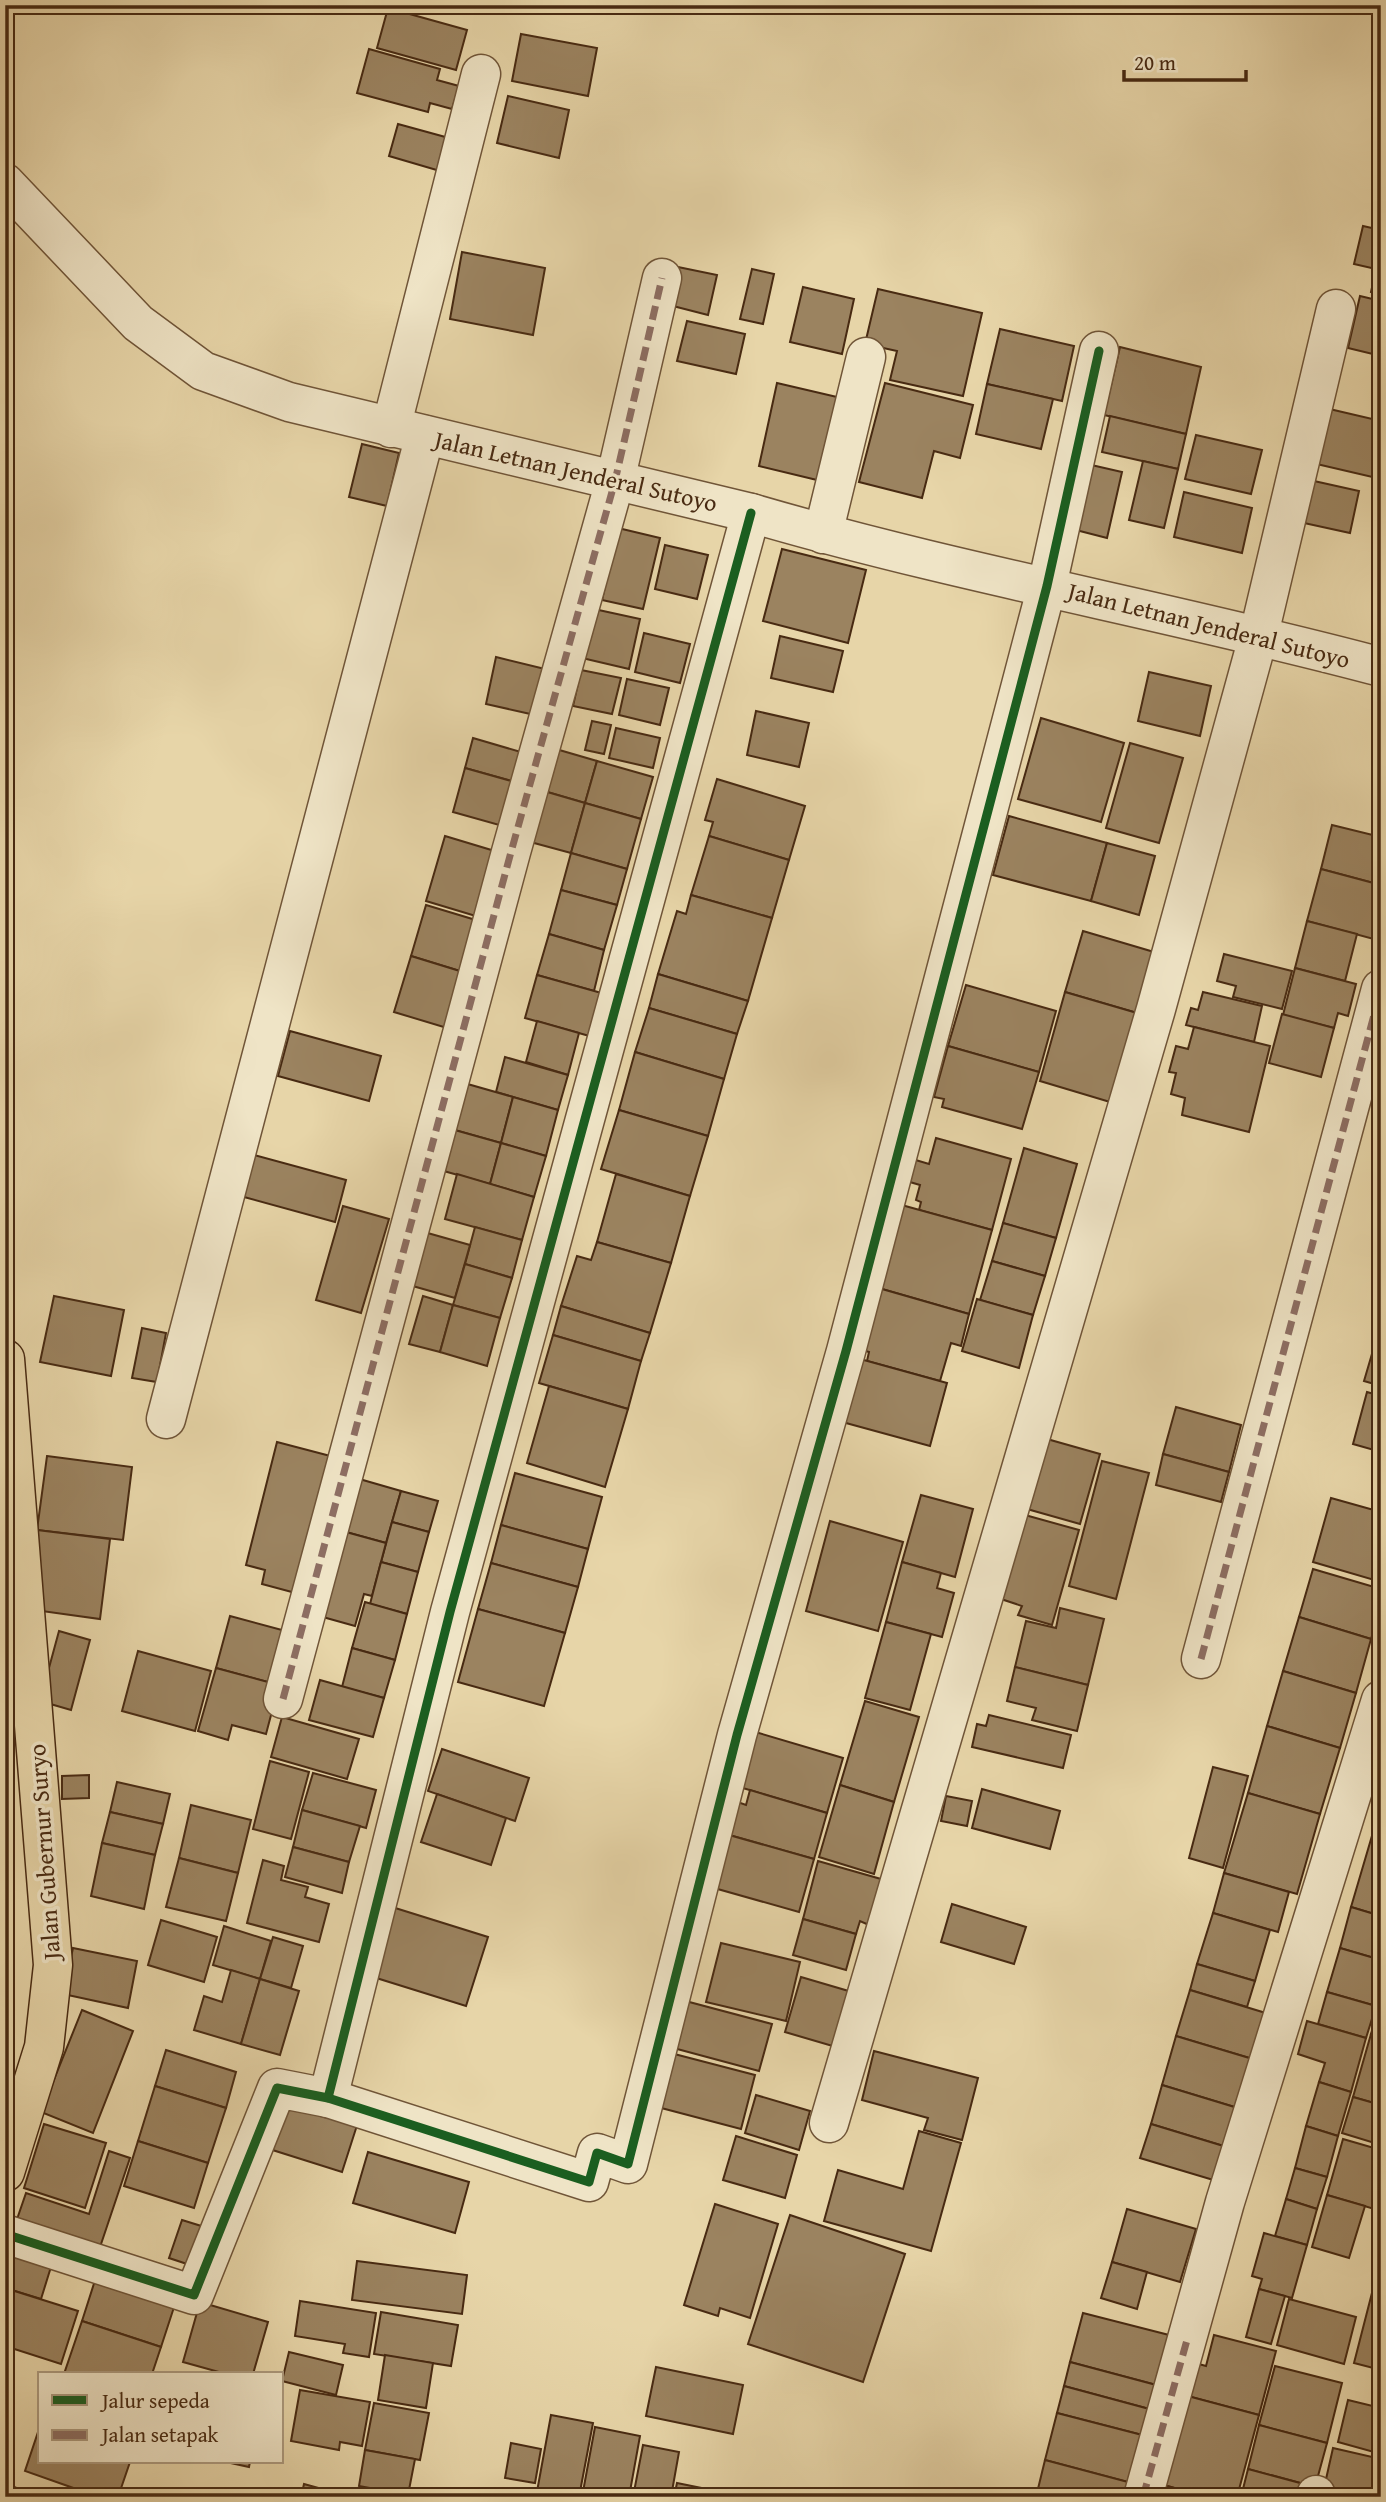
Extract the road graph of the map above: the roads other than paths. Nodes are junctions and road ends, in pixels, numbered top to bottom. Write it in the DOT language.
graph roads {
  1 [pos="481,74"];
  2 [pos="5,183"];
  3 [pos="662,278"];
  4 [pos="1336,309"];
  5 [pos="1099,351"];
  6 [pos="866,357"];
  7 [pos="408,431"];
  8 [pos="615,481"];
  9 [pos="751,513"];
  10 [pos="823,534"];
  11 [pos="1047,586"];
  12 [pos="1259,634"];
  13 [pos="1381,667"];
  14 [pos="1381,989"];
  15 [pos="5,1359"];
  16 [pos="166,1419"];
  17 [pos="1201,1660"];
  18 [pos="17,1662"];
  19 [pos="283,1699"];
  20 [pos="1381,1700"];
  21 [pos="328,2098"];
  22 [pos="830,2123"];
  23 [pos="5,2172"];
  24 [pos="5,2234"];
  25 [pos="1143,2497"];
  1 -- 7 [label="street"];
  2 -- 7 [label="street, Jalan Letnan Jenderal Sutoyo"];
  3 -- 8 [label="street"];
  4 -- 12 [label="street"];
  5 -- 11 [label="street"];
  6 -- 10 [label="street"];
  7 -- 8 [label="street, Jalan Letnan Jenderal Sutoyo"];
  7 -- 16 [label="street"];
  8 -- 9 [label="street, Jalan Letnan Jenderal Sutoyo"];
  8 -- 19 [label="street"];
  9 -- 10 [label="street, Jalan Letnan Jenderal Sutoyo"];
  9 -- 21 [label="street"];
  10 -- 11 [label="street, Jalan Letnan Jenderal Sutoyo"];
  11 -- 12 [label="street, Jalan Letnan Jenderal Sutoyo"];
  11 -- 21 [label="street"];
  12 -- 13 [label="street, Jalan Letnan Jenderal Sutoyo"];
  12 -- 22 [label="street"];
  14 -- 17 [label="street"];
  15 -- 18 [label="main road, Jalan Gubernur Suryo"];
  18 -- 23 [label="main road, Jalan Gubernur Suryo"];
  20 -- 25 [label="street"];
  21 -- 24 [label="street"];
}
